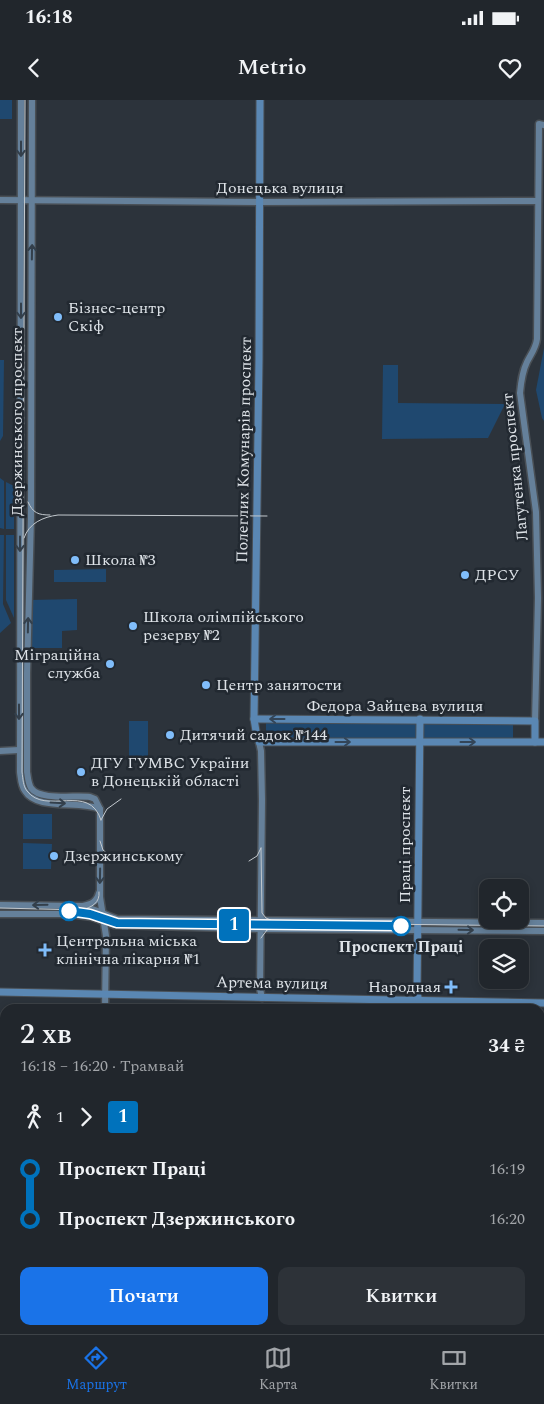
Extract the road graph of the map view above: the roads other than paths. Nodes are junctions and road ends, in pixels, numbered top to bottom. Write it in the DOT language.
graph roads {
  1 [pos="21,100"];
  2 [pos="32,100"];
  3 [pos="260,100"];
  4 [pos="542,125"];
  5 [pos="0,200"];
  6 [pos="21,201"];
  7 [pos="33,201"];
  8 [pos="538,201"];
  9 [pos="260,202"];
  10 [pos="254,719"];
  11 [pos="420,719"];
  12 [pos="535,721"];
  13 [pos="259,742"];
  14 [pos="420,742"];
  15 [pos="536,742"];
  16 [pos="544,742"];
  17 [pos="26,745"];
  18 [pos="0,750"];
  19 [pos="19,750"];
  20 [pos="100,809"];
  21 [pos="99,892"];
  22 [pos="0,905"];
  23 [pos="81,906"];
  24 [pos="0,914"];
  25 [pos="103,915"];
  26 [pos="418,920"];
  27 [pos="104,922"];
  28 [pos="544,923"];
  29 [pos="261,925"];
  30 [pos="418,930"];
  31 [pos="544,931"];
  32 [pos="0,992"];
  33 [pos="105,993"];
  34 [pos="262,998"];
  35 [pos="420,1000"];
  36 [pos="544,1003"];
  37 [pos="105,1004"];
  38 [pos="427,1004"];
  1 -- 6 [label="street, Дзержинського проспект, one-way"];
  2 -- 7 [label="street, Дзержинського проспект"];
  3 -- 9 [label="main road, Полеглих Комунарів проспект"];
  4 -- 8 [label="street, Лагутенка проспект"];
  5 -- 6 [label="street, Донецька вулиця"];
  6 -- 7 [label="street, Донецька вулиця"];
  6 -- 19 [label="street, Дзержинського проспект, one-way"];
  7 -- 9 [label="street, Донецька вулиця"];
  17 -- 7 [label="street, Дзержинського проспект, one-way"];
  8 -- 9 [label="street, Донецька вулиця"];
  8 -- 12 [label="street, Лагутенка проспект"];
  9 -- 10 [label="main road, Полеглих Комунарів проспект"];
  11 -- 10 [label="main road, Федора Зайцева вулиця, one-way"];
  10 -- 13 [label="main road, Полеглих Комунарів проспект"];
  11 -- 12 [label="main road, Федора Зайцева вулиця"];
  11 -- 14 [label="main road, Праці проспект"];
  12 -- 15 [label="main road, Лагутенка проспект"];
  13 -- 14 [label="main road, one-way"];
  13 -- 29 [label="street, Полеглих Комунарів проспект"];
  14 -- 15 [label="main road, one-way"];
  14 -- 26 [label="main road, Праці проспект"];
  15 -- 16 [label="main road"];
  17 -- 19 [label="street"];
  17 -- 20 [label="street, Дзержинського проспект"];
  18 -- 19 [label="street"];
  19 -- 20 [label="street, Дзержинського проспект, one-way"];
  20 -- 21 [label="street, one-way"];
  21 -- 23 [label="street"];
  21 -- 25 [label="street"];
  23 -- 22 [label="street, one-way"];
  23 -- 25 [label="street"];
  24 -- 27 [label="street"];
  25 -- 27 [label="street"];
  25 -- 29 [label="street"];
  26 -- 28 [label="street"];
  26 -- 29 [label="street"];
  26 -- 30 [label="main road, Праці проспект"];
  27 -- 29 [label="street"];
  27 -- 33 [label="street"];
  29 -- 30 [label="street"];
  29 -- 34 [label="street"];
  30 -- 31 [label="street, one-way"];
  30 -- 35 [label="main road, Праці проспект"];
  32 -- 33 [label="main road, Артема вулиця"];
  33 -- 34 [label="main road, Артема вулиця"];
  33 -- 37 [label="street"];
  34 -- 35 [label="main road, Артема вулиця"];
  35 -- 36 [label="main road, Артема вулиця"];
  35 -- 38 [label="main road"];
}
